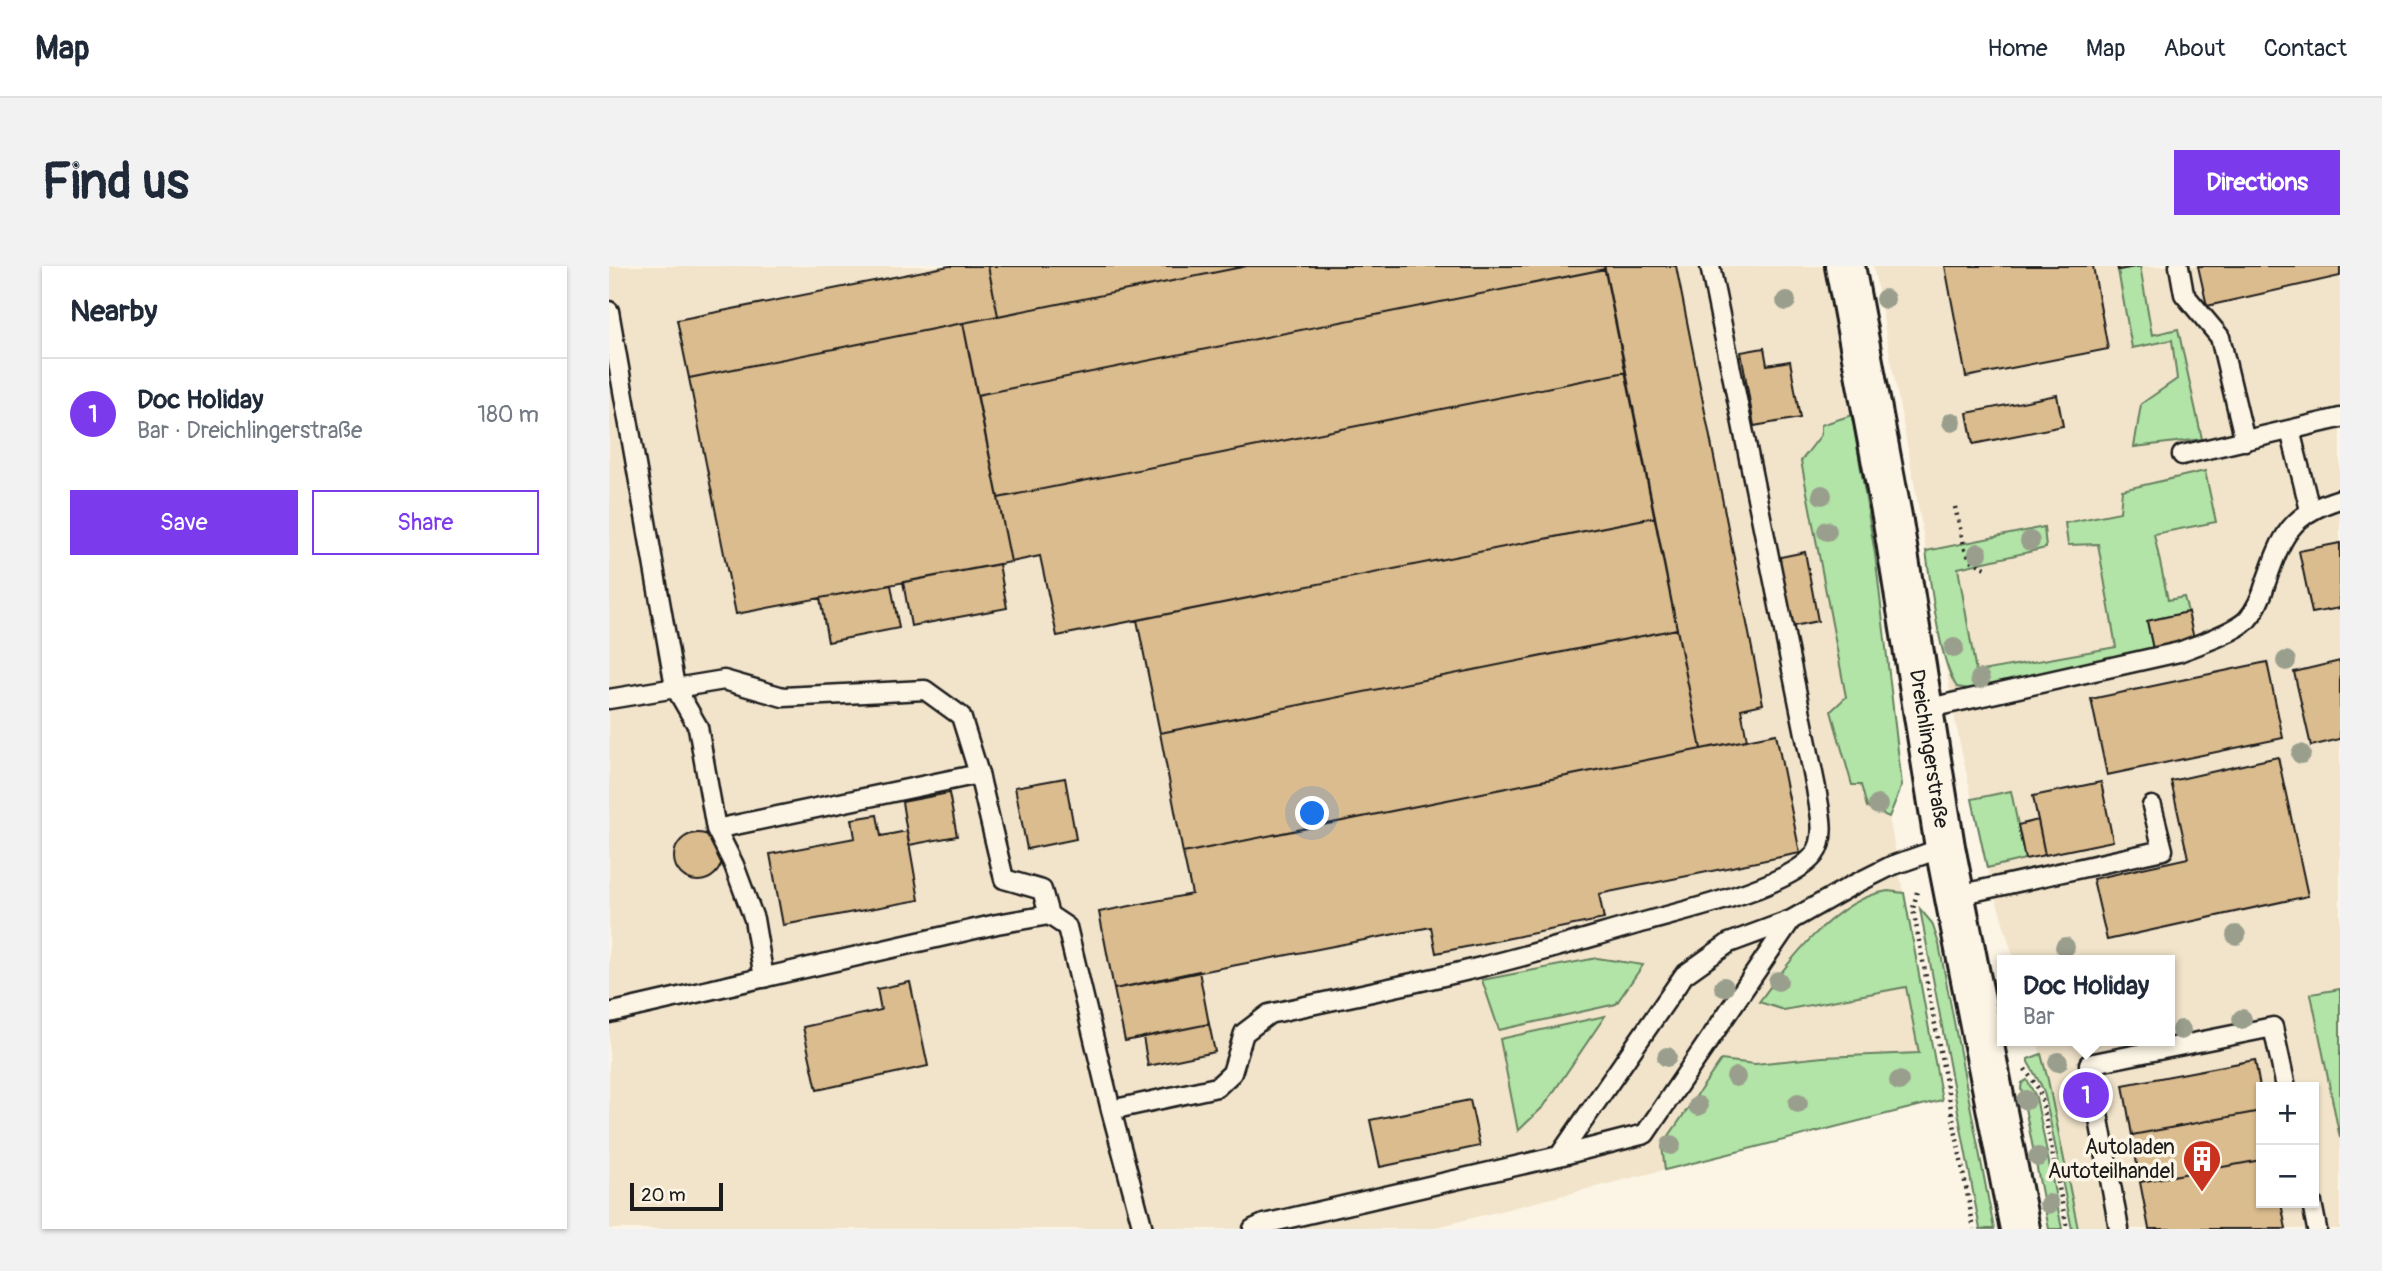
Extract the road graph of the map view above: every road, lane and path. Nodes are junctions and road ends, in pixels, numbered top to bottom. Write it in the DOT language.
graph roads {
  1 [pos="1710,266"];
  2 [pos="1845,266"];
  3 [pos="2179,266"];
  4 [pos="609,311"];
  5 [pos="2340,418"];
  6 [pos="2290,430"];
  7 [pos="2245,441"];
  8 [pos="2182,455"];
  9 [pos="2340,499"];
  10 [pos="1955,508"];
  11 [pos="2310,510"];
  12 [pos="1989,570"];
  13 [pos="675,687"];
  14 [pos="609,699"];
  15 [pos="1925,709"];
  16 [pos="979,774"];
  17 [pos="2152,806"];
  18 [pos="716,829"];
  19 [pos="1945,847"];
  20 [pos="1954,896"];
  21 [pos="1049,915"];
  22 [pos="1791,920"];
  23 [pos="764,978"];
  24 [pos="609,1013"];
  25 [pos="2022,1065"];
  26 [pos="2285,1082"];
  27 [pos="1111,1110"];
  28 [pos="1559,1156"];
  29 [pos="2313,1208"];
  30 [pos="1143,1229"];
  31 [pos="1253,1229"];
  32 [pos="1974,1229"];
  33 [pos="2020,1229"];
  34 [pos="2067,1229"];
  35 [pos="2119,1229"];
  36 [pos="2317,1229"];
  1 -- 27 [label="lane"];
  2 -- 15 [label="street, Dreichlingerstraße"];
  3 -- 7 [label="lane"];
  4 -- 13 [label="lane"];
  5 -- 6 [label="lane"];
  6 -- 7 [label="lane"];
  6 -- 11 [label="lane"];
  7 -- 8 [label="lane"];
  9 -- 11 [label="lane"];
  10 -- 12 [label="path"];
  11 -- 15 [label="lane"];
  13 -- 14 [label="lane"];
  13 -- 16 [label="lane"];
  13 -- 18 [label="lane"];
  15 -- 19 [label="street, Dreichlingerstraße"];
  16 -- 18 [label="lane"];
  16 -- 21 [label="lane"];
  17 -- 20 [label="lane"];
  18 -- 23 [label="lane"];
  19 -- 20 [label="street, Dreichlingerstraße"];
  19 -- 22 [label="lane"];
  19 -- 32 [label="path"];
  20 -- 33 [label="street, Dreichlingerstraße"];
  21 -- 23 [label="lane"];
  21 -- 27 [label="lane"];
  22 -- 28 [label="lane"];
  22 -- 28 [label="lane"];
  23 -- 24 [label="lane"];
  25 -- 34 [label="path"];
  26 -- 35 [label="lane"];
  27 -- 30 [label="lane"];
  28 -- 31 [label="lane"];
  29 -- 36 [label="lane"];
}
